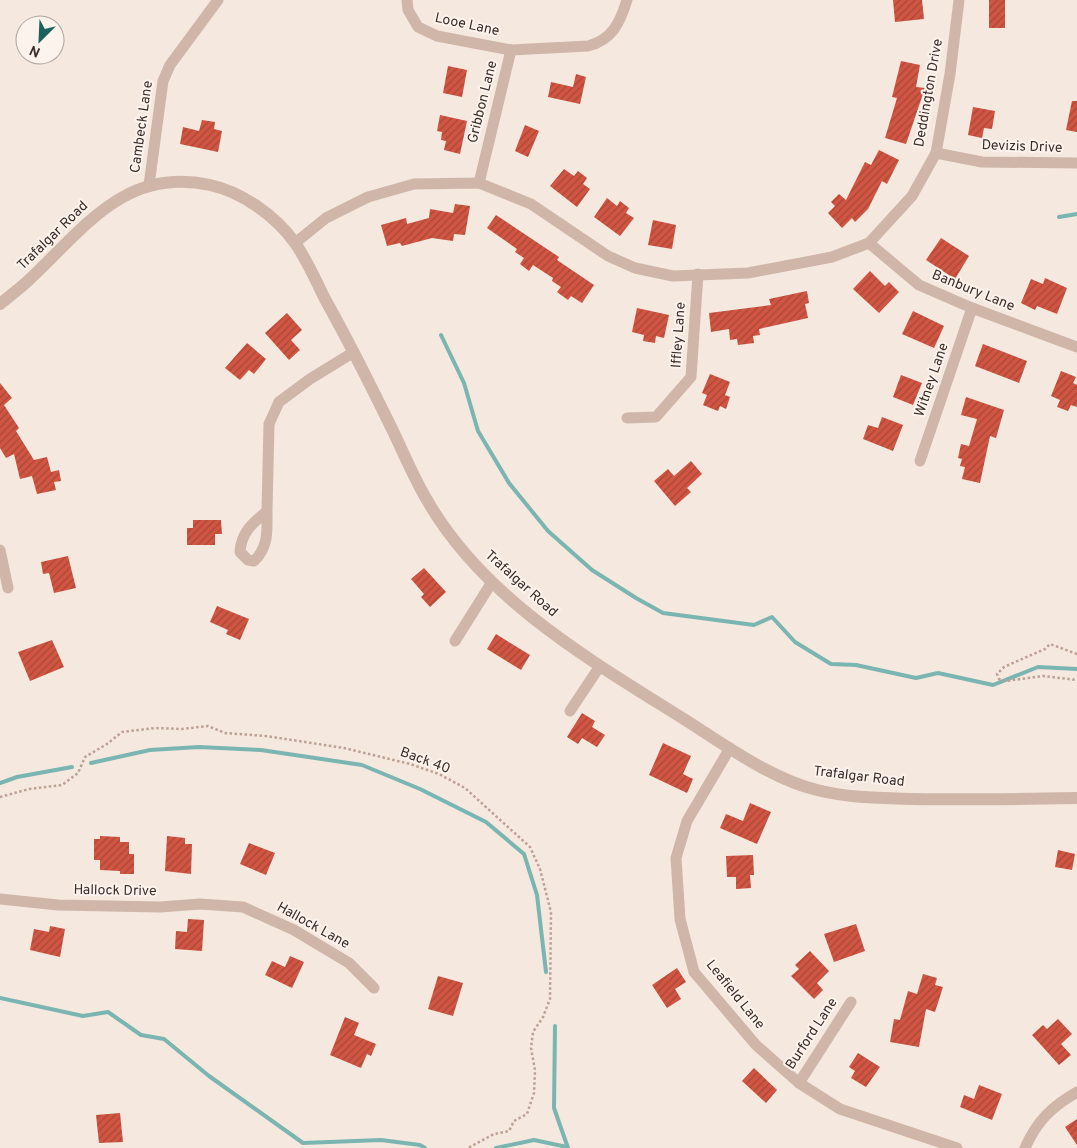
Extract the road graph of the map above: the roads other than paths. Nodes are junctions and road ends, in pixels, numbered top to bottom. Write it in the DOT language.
graph roads {
  1 [pos="218,0"];
  2 [pos="407,0"];
  3 [pos="627,0"];
  4 [pos="959,0"];
  5 [pos="511,50"];
  6 [pos="936,153"];
  7 [pos="1077,163"];
  8 [pos="479,183"];
  9 [pos="149,185"];
  10 [pos="295,242"];
  11 [pos="869,243"];
  12 [pos="698,274"];
  13 [pos="0,304"];
  14 [pos="972,308"];
  15 [pos="1077,347"];
  16 [pos="354,352"];
  17 [pos="627,418"];
  18 [pos="920,461"];
  19 [pos="268,511"];
  20 [pos="0,550"];
  21 [pos="492,582"];
  22 [pos="8,588"];
  23 [pos="455,641"];
  24 [pos="600,666"];
  25 [pos="570,711"];
  26 [pos="730,748"];
  27 [pos="1077,798"];
  28 [pos="0,899"];
  29 [pos="230,906"];
  30 [pos="374,988"];
  31 [pos="851,1002"];
  32 [pos="799,1083"];
  33 [pos="1077,1092"];
  34 [pos="957,1148"];
  35 [pos="1025,1148"];
  1 -- 9 [label="street, Cambeck Lane"];
  2 -- 5 [label="street, Looe Lane"];
  3 -- 5 [label="street, Gribbon Lane"];
  4 -- 6 [label="street, Deddington Drive"];
  5 -- 8 [label="street, Gribbon Lane"];
  6 -- 7 [label="street, Devizis Drive"];
  6 -- 11 [label="street, Deddington Drive"];
  8 -- 10 [label="street, Deddington Drive"];
  8 -- 12 [label="street, Deddington Drive"];
  9 -- 10 [label="street, Trafalgar Road"];
  9 -- 13 [label="street, Trafalgar Road"];
  10 -- 16 [label="street, Trafalgar Road"];
  11 -- 12 [label="street, Deddington Drive"];
  11 -- 14 [label="street, Banbury Lane"];
  12 -- 17 [label="street, Iffley Lane"];
  14 -- 15 [label="street, Banbury Lane"];
  14 -- 18 [label="street, Witney Lane"];
  16 -- 19 [label="street"];
  16 -- 21 [label="street, Trafalgar Road"];
  20 -- 22 [label="street"];
  21 -- 23 [label="street"];
  21 -- 24 [label="street, Trafalgar Road"];
  24 -- 25 [label="street"];
  24 -- 26 [label="street, Trafalgar Road"];
  26 -- 27 [label="street, Trafalgar Road"];
  26 -- 32 [label="street, Leafield Lane"];
  28 -- 29 [label="street, Hallock Drive"];
  29 -- 30 [label="street, Hallock Lane"];
  31 -- 32 [label="street, Burford Lane"];
  32 -- 34 [label="street, Leafield Lane"];
  33 -- 35 [label="street"];
}
